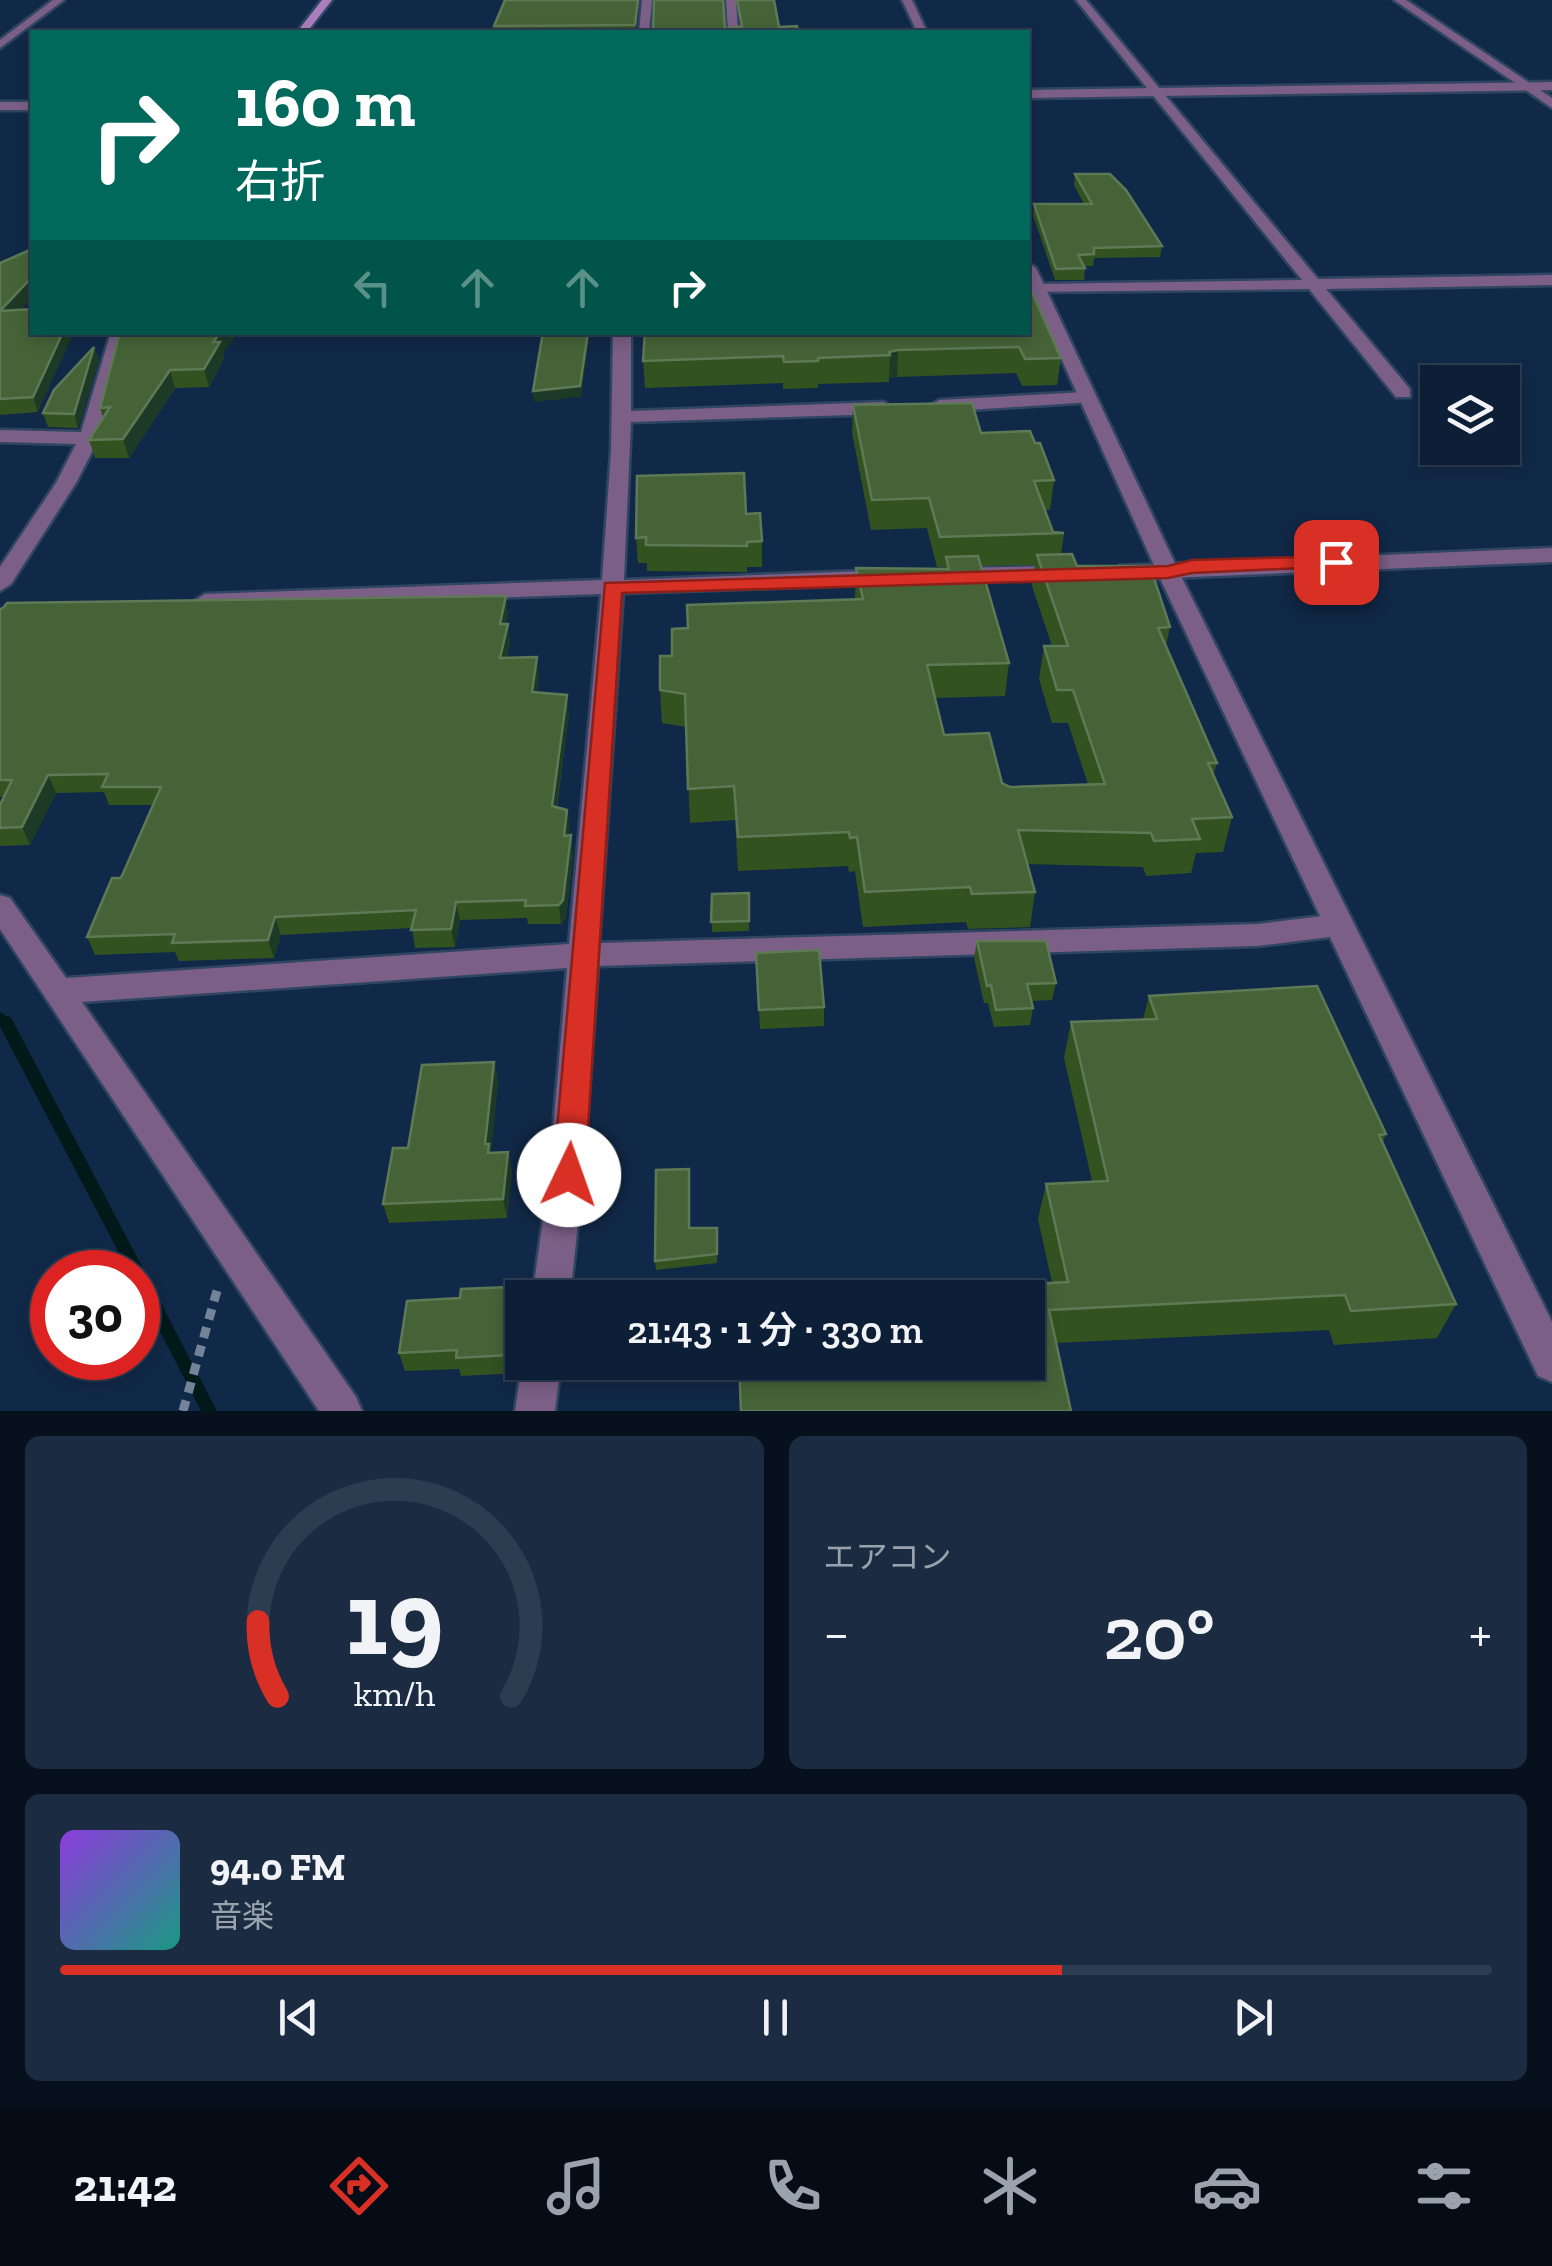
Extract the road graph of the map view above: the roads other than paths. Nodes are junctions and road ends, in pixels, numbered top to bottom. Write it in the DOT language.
graph roads {
  1 [pos="59,0"];
  2 [pos="327,0"];
  3 [pos="647,0"];
  4 [pos="731,0"];
  5 [pos="907,0"];
  6 [pos="1080,0"];
  7 [pos="1399,0"];
  8 [pos="304,30"];
  9 [pos="644,30"];
  10 [pos="732,30"];
  11 [pos="921,30"];
  12 [pos="0,44"];
  13 [pos="1527,86"];
  14 [pos="1552,86"];
  15 [pos="1154,92"];
  16 [pos="1030,94"];
  17 [pos="1552,104"];
  18 [pos="0,106"];
  19 [pos="30,106"];
  20 [pos="1030,273"];
  21 [pos="1552,280"];
  22 [pos="1311,285"];
  23 [pos="1036,289"];
  24 [pos="119,335"];
  25 [pos="622,335"];
  26 [pos="1403,393"];
  27 [pos="1084,398"];
  28 [pos="624,417"];
  29 [pos="0,436"];
  30 [pos="89,438"];
  31 [pos="1552,555"];
  32 [pos="1168,572"];
  33 [pos="0,584"];
  34 [pos="612,587"];
  35 [pos="178,602"];
  36 [pos="0,906"];
  37 [pos="1338,925"];
  38 [pos="582,955"];
  39 [pos="60,991"];
  40 [pos="554,1280"];
  41 [pos="1552,1364"];
  42 [pos="539,1380"];
  43 [pos="342,1411"];
  44 [pos="535,1411"];
  1 -- 12 [label="street"];
  2 -- 8 [label="main road"];
  3 -- 9 [label="street"];
  4 -- 10 [label="street"];
  5 -- 11 [label="street"];
  6 -- 15 [label="street"];
  7 -- 13 [label="street"];
  13 -- 14 [label="street"];
  13 -- 15 [label="street"];
  13 -- 17 [label="street"];
  15 -- 16 [label="street"];
  15 -- 22 [label="street"];
  18 -- 19 [label="street"];
  20 -- 23 [label="street"];
  21 -- 22 [label="street"];
  22 -- 23 [label="street"];
  22 -- 26 [label="street"];
  23 -- 27 [label="street"];
  24 -- 30 [label="street"];
  25 -- 28 [label="street"];
  27 -- 28 [label="street"];
  27 -- 32 [label="street"];
  28 -- 34 [label="street"];
  29 -- 30 [label="street"];
  30 -- 33 [label="street"];
  31 -- 32 [label="street"];
  32 -- 34 [label="street"];
  32 -- 37 [label="street"];
  34 -- 35 [label="street"];
  34 -- 38 [label="street"];
  36 -- 39 [label="street"];
  37 -- 38 [label="street"];
  37 -- 41 [label="street"];
  38 -- 39 [label="street"];
  38 -- 40 [label="street"];
  39 -- 43 [label="street"];
  42 -- 44 [label="street"];
}
